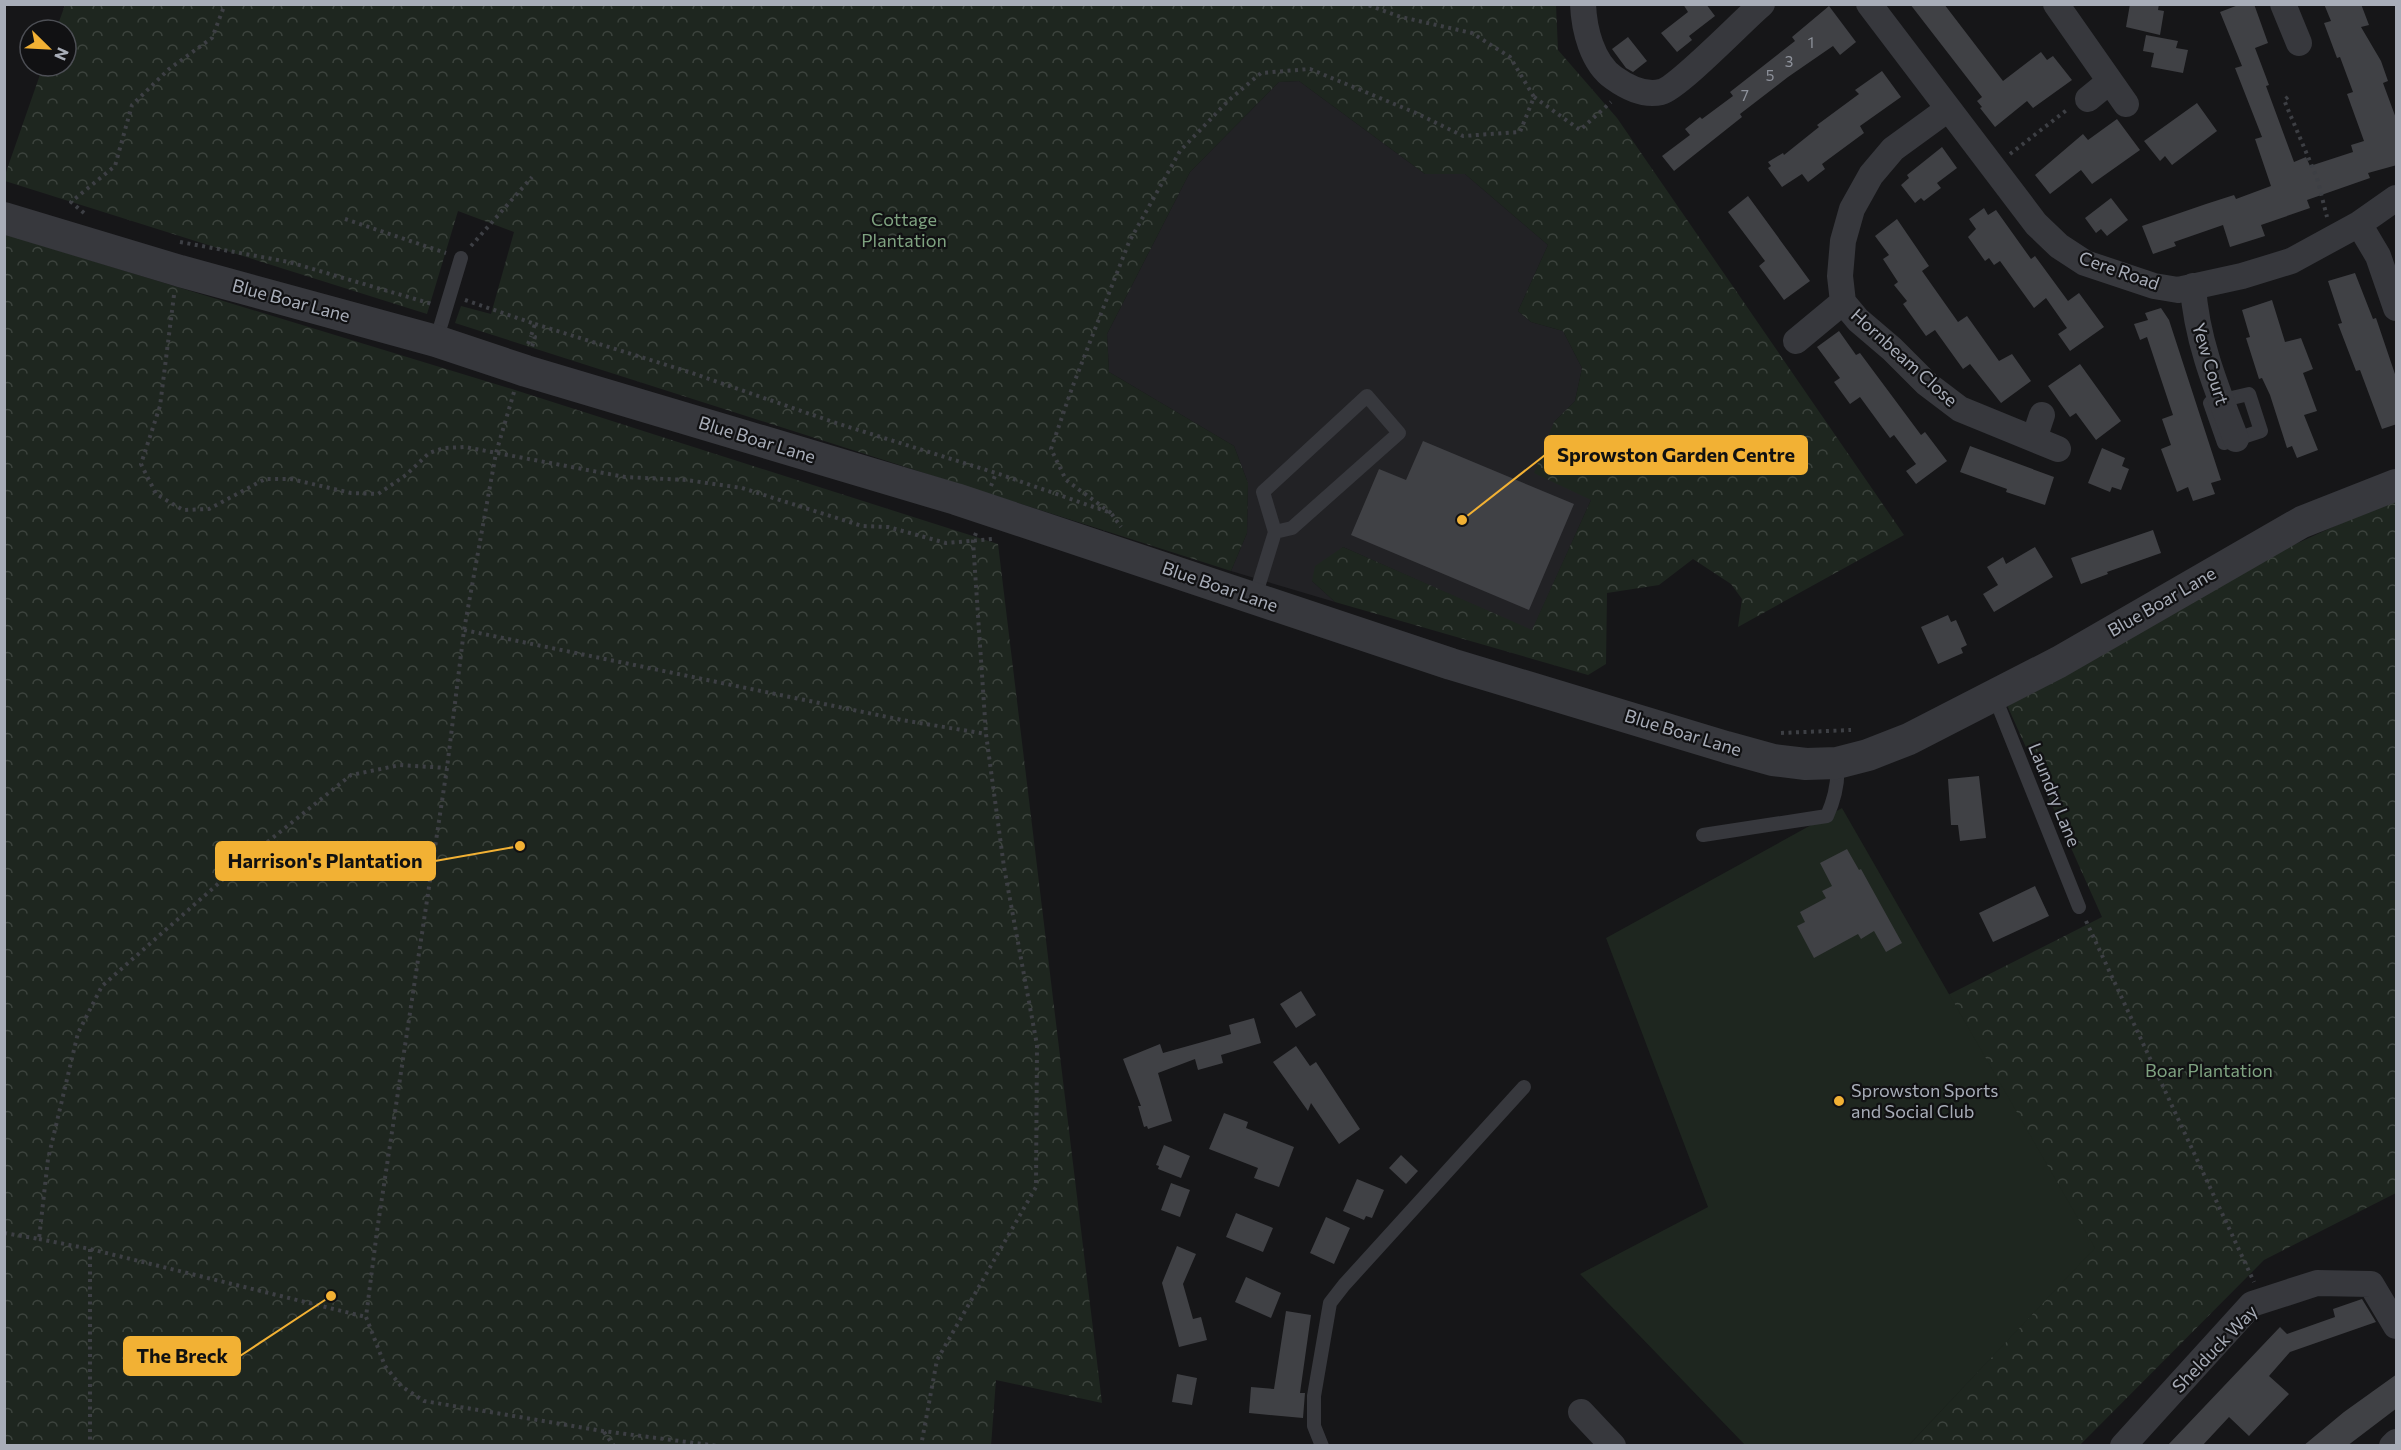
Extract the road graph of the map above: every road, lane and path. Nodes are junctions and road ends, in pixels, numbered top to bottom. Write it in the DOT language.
graph roads {
  1 [pos="225,4"];
  2 [pos="1365,4"];
  3 [pos="1582,4"];
  4 [pos="1762,4"];
  5 [pos="1869,4"];
  6 [pos="2056,4"];
  7 [pos="2283,4"];
  8 [pos="2299,43"];
  9 [pos="2110,81"];
  10 [pos="1627,87"];
  11 [pos="1534,97"];
  12 [pos="2288,97"];
  13 [pos="2088,99"];
  14 [pos="2126,104"];
  15 [pos="1948,109"];
  16 [pos="1993,167"];
  17 [pos="532,177"];
  18 [pos="2397,198"];
  19 [pos="85,214"];
  20 [pos="4,218"];
  21 [pos="345,219"];
  22 [pos="2359,224"];
  23 [pos="2333,238"];
  24 [pos="179,241"];
  25 [pos="461,258"];
  26 [pos="2193,286"];
  27 [pos="175,290"];
  28 [pos="448,302"];
  29 [pos="1843,302"];
  30 [pos="2397,308"];
  31 [pos="535,324"];
  32 [pos="436,341"];
  33 [pos="1796,341"];
  34 [pos="526,371"];
  35 [pos="508,416"];
  36 [pos="2042,416"];
  37 [pos="2034,439"];
  38 [pos="2236,439"];
  39 [pos="2058,449"];
  40 [pos="496,453"];
  41 [pos="996,472"];
  42 [pos="2397,485"];
  43 [pos="984,508"];
  44 [pos="1111,513"];
  45 [pos="888,527"];
  46 [pos="1125,532"];
  47 [pos="1275,532"];
  48 [pos="1254,600"];
  49 [pos="464,630"];
  50 [pos="1995,695"];
  51 [pos="1861,728"];
  52 [pos="1780,733"];
  53 [pos="986,734"];
  54 [pos="1837,763"];
  55 [pos="447,768"];
  56 [pos="1703,835"];
  57 [pos="2079,907"];
  58 [pos="1524,1087"];
  59 [pos="4,1233"];
  60 [pos="39,1239"];
  61 [pos="90,1249"];
  62 [pos="2264,1301"];
  63 [pos="366,1317"];
  64 [pos="2397,1326"];
  65 [pos="1581,1412"];
  66 [pos="603,1431"];
  67 [pos="2397,1442"];
  68 [pos="90,1446"];
  69 [pos="614,1446"];
  70 [pos="717,1446"];
  71 [pos="921,1446"];
  72 [pos="1323,1446"];
  73 [pos="1613,1446"];
  74 [pos="2123,1446"];
  75 [pos="2392,1446"];
  1 -- 19 [label="path"];
  2 -- 11 [label="path"];
  3 -- 10 [label="street"];
  4 -- 10 [label="street"];
  5 -- 15 [label="street, Cere Road"];
  6 -- 9 [label="street"];
  7 -- 8 [label="street"];
  9 -- 13 [label="street"];
  9 -- 14 [label="street"];
  10 -- 11 [label="path"];
  11 -- 44 [label="path"];
  12 -- 23 [label="path"];
  13 -- 16 [label="path"];
  15 -- 16 [label="street, Cere Road"];
  15 -- 29 [label="street, Hornbeam Close"];
  16 -- 26 [label="street, Cere Road"];
  17 -- 25 [label="path"];
  18 -- 22 [label="street, Cere Road"];
  20 -- 32 [label="street, Blue Boar Lane"];
  21 -- 25 [label="path"];
  22 -- 23 [label="street, Cere Road"];
  22 -- 30 [label="street"];
  23 -- 26 [label="street, Cere Road"];
  24 -- 28 [label="path"];
  25 -- 28 [label="lane"];
  26 -- 38 [label="street, Yew Court"];
  27 -- 40 [label="path"];
  28 -- 31 [label="path"];
  28 -- 32 [label="lane"];
  29 -- 33 [label="street, Hornbeam Close"];
  29 -- 37 [label="street, Hornbeam Close"];
  31 -- 34 [label="path"];
  31 -- 41 [label="path"];
  32 -- 34 [label="street, Blue Boar Lane"];
  34 -- 43 [label="street, Blue Boar Lane"];
  35 -- 40 [label="path"];
  36 -- 37 [label="street"];
  37 -- 39 [label="street, Hornbeam Close"];
  40 -- 45 [label="path"];
  40 -- 49 [label="path"];
  41 -- 43 [label="path"];
  41 -- 44 [label="path"];
  42 -- 50 [label="street, Blue Boar Lane"];
  43 -- 48 [label="street, Blue Boar Lane"];
  43 -- 53 [label="path"];
  44 -- 46 [label="path"];
  47 -- 47 [label="lane"];
  47 -- 48 [label="lane"];
  48 -- 54 [label="street, Blue Boar Lane"];
  49 -- 53 [label="path"];
  49 -- 55 [label="path"];
  50 -- 54 [label="street, Blue Boar Lane"];
  50 -- 57 [label="lane, Laundry Lane"];
  51 -- 52 [label="path"];
  53 -- 71 [label="path"];
  54 -- 56 [label="lane"];
  55 -- 60 [label="path"];
  55 -- 63 [label="path"];
  57 -- 62 [label="path"];
  58 -- 72 [label="lane"];
  59 -- 60 [label="path"];
  60 -- 61 [label="path"];
  61 -- 63 [label="path"];
  61 -- 68 [label="path"];
  62 -- 64 [label="street, Shelduck Way"];
  62 -- 74 [label="street, Shelduck Way"];
  63 -- 66 [label="path"];
  65 -- 73 [label="street"];
  66 -- 69 [label="path"];
  66 -- 70 [label="path"];
  67 -- 75 [label="street"];
}
